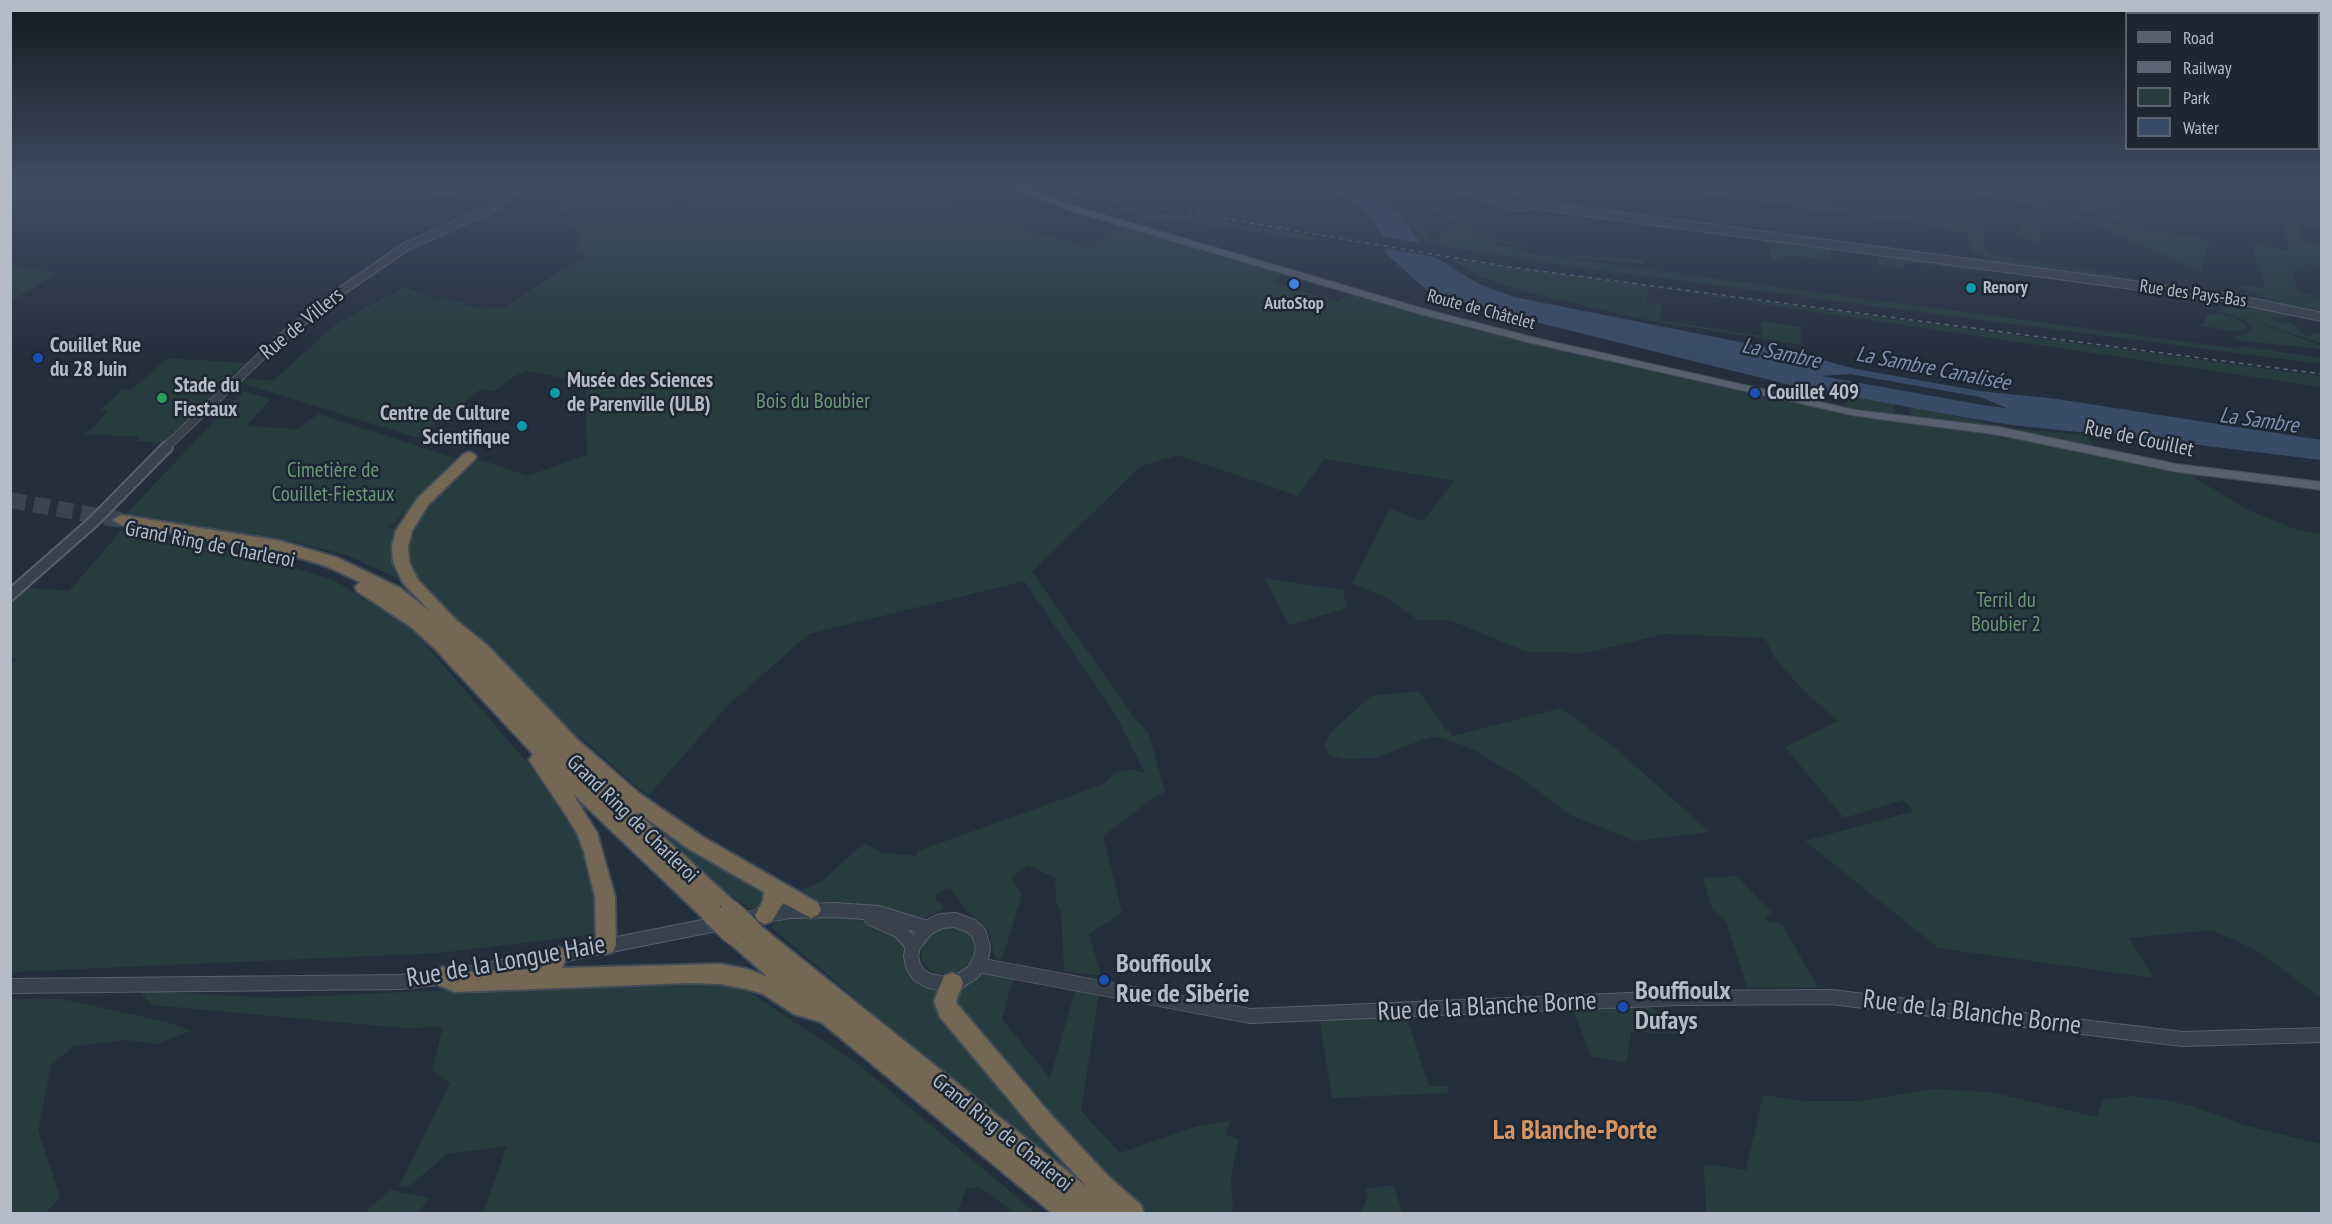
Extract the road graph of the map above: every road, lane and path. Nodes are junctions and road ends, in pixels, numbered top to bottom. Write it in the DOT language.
graph roads {
  1 [pos="411,244"];
  2 [pos="1194,244"];
  3 [pos="1828,244"];
  4 [pos="2322,317"];
  5 [pos="1950,426"];
  6 [pos="469,457"];
  7 [pos="2322,486"];
  8 [pos="10,595"];
  9 [pos="445,631"];
  10 [pos="482,650"];
  11 [pos="530,740"];
  12 [pos="774,888"];
  13 [pos="811,909"];
  14 [pos="853,912"];
  15 [pos="722,913"];
  16 [pos="750,926"];
  17 [pos="927,928"];
  18 [pos="606,945"];
  19 [pos="913,946"];
  20 [pos="557,956"];
  21 [pos="978,965"];
  22 [pos="443,977"];
  23 [pos="553,979"];
  24 [pos="952,983"];
  25 [pos="10,986"];
  26 [pos="827,1013"];
  27 [pos="2322,1035"];
  28 [pos="1072,1214"];
  29 [pos="1101,1214"];
  30 [pos="1132,1214"];
  1 -- 8 [label="street, Rue de Villers"];
  2 -- 5 [label="main road, Route de Châtelet"];
  3 -- 4 [label="street, Rue des Pays-Bas"];
  5 -- 7 [label="main road, Rue de Couillet"];
  6 -- 10 [label="highway"];
  9 -- 10 [label="highway"];
  9 -- 11 [label="highway, Grand Ring de Charleroi"];
  9 -- 15 [label="highway, Grand Ring de Charleroi"];
  10 -- 12 [label="highway"];
  11 -- 15 [label="highway, Grand Ring de Charleroi"];
  11 -- 18 [label="highway"];
  12 -- 13 [label="highway"];
  12 -- 16 [label="highway"];
  13 -- 14 [label="street, Rue de la Longue Haie"];
  13 -- 16 [label="street, Rue de la Longue Haie"];
  14 -- 17 [label="street, Rue de la Longue Haie"];
  14 -- 19 [label="street, Rue de la Longue Haie"];
  15 -- 16 [label="highway, Grand Ring de Charleroi, bridge"];
  16 -- 18 [label="street, Rue de la Longue Haie"];
  16 -- 26 [label="highway, Grand Ring de Charleroi"];
  16 -- 29 [label="highway, Grand Ring de Charleroi"];
  17 -- 19 [label="street"];
  17 -- 21 [label="street"];
  18 -- 20 [label="street, Rue de la Longue Haie"];
  19 -- 24 [label="street"];
  20 -- 22 [label="street, Rue de la Longue Haie"];
  20 -- 23 [label="highway"];
  21 -- 24 [label="street"];
  21 -- 27 [label="street, Rue de la Blanche Borne"];
  22 -- 23 [label="highway"];
  22 -- 25 [label="street, Rue de la Longue Haie"];
  23 -- 26 [label="highway"];
  24 -- 30 [label="highway"];
  26 -- 28 [label="highway, Grand Ring de Charleroi"];
}
